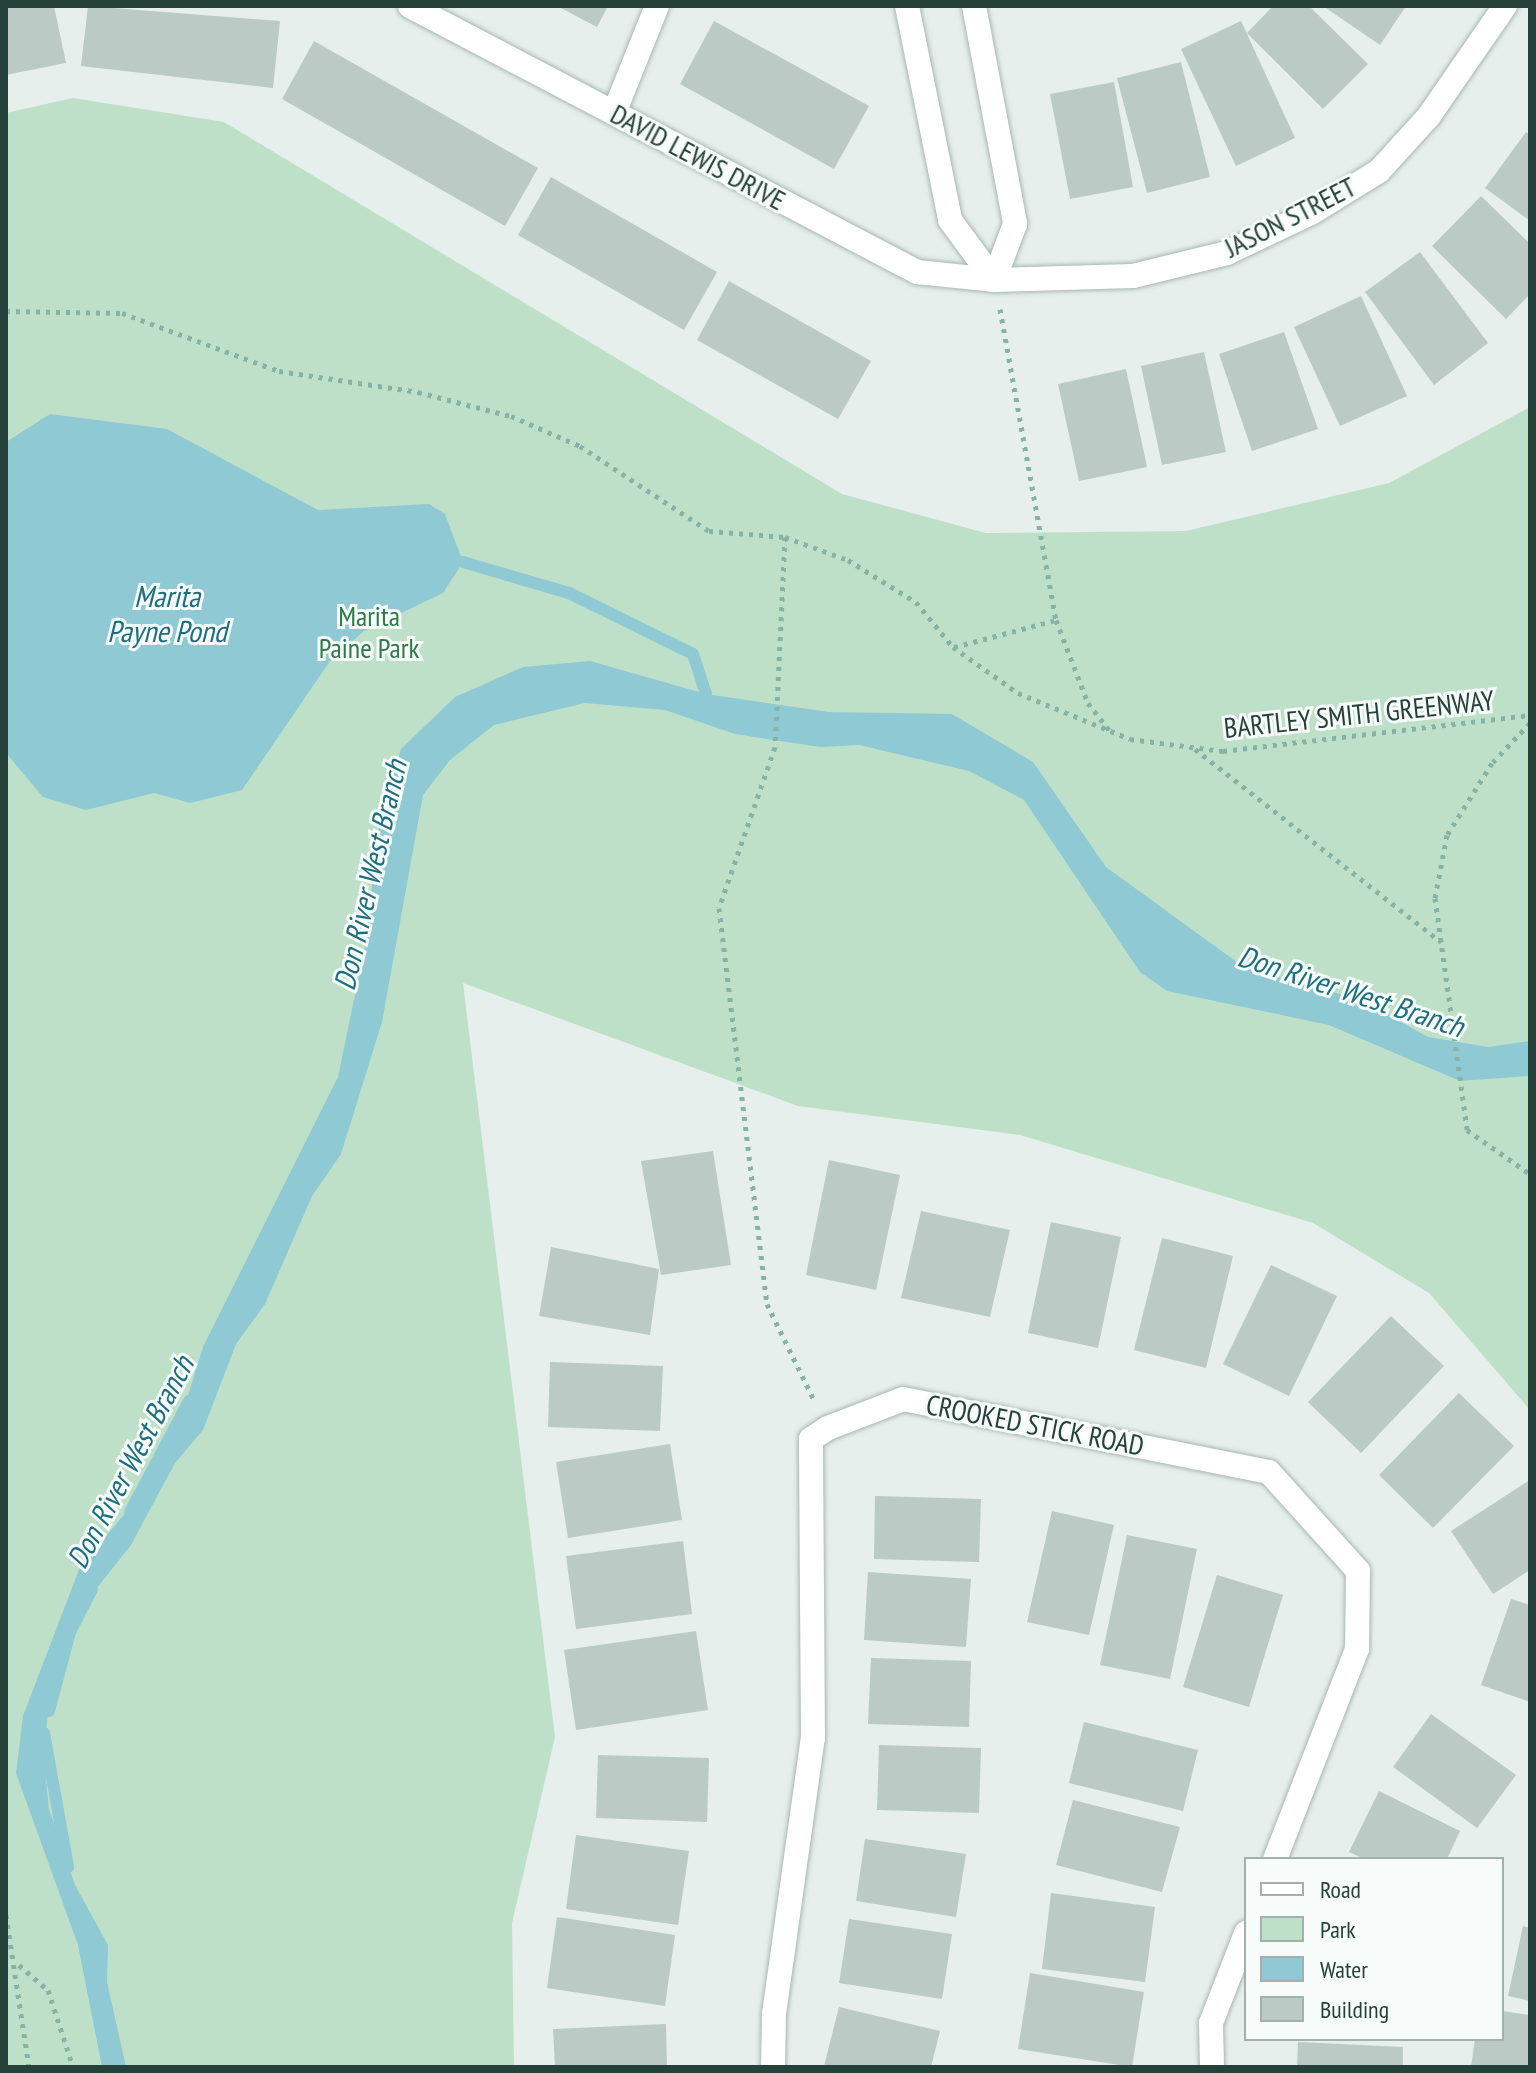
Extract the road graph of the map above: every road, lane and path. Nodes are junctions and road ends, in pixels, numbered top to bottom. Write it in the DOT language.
graph roads {
  1 [pos="410,6"];
  2 [pos="657,6"];
  3 [pos="907,6"];
  4 [pos="974,6"];
  5 [pos="1505,6"];
  6 [pos="614,113"];
  7 [pos="994,280"];
  8 [pos="6,311"];
  9 [pos="1006,341"];
  10 [pos="785,537"];
  11 [pos="1056,620"];
  12 [pos="953,647"];
  13 [pos="1530,715"];
  14 [pos="1530,723"];
  15 [pos="1112,733"];
  16 [pos="1195,749"];
  17 [pos="1442,943"];
  18 [pos="1530,1174"];
  19 [pos="828,1428"];
  20 [pos="1276,1857"];
  21 [pos="6,1915"];
  22 [pos="1244,1938"];
  23 [pos="19,1965"];
  24 [pos="29,2067"];
  25 [pos="73,2067"];
  26 [pos="773,2067"];
  27 [pos="1212,2067"];
  1 -- 6 [label="street, DAVID LEWIS DRIVE"];
  2 -- 6 [label="street"];
  3 -- 7 [label="street"];
  4 -- 7 [label="street"];
  5 -- 7 [label="street, JASON STREET"];
  6 -- 7 [label="street, DAVID LEWIS DRIVE"];
  8 -- 10 [label="path, BARTLEY SMITH GREENWAY"];
  9 -- 11 [label="path"];
  10 -- 12 [label="path, BARTLEY SMITH GREENWAY"];
  10 -- 19 [label="path"];
  11 -- 12 [label="path"];
  11 -- 15 [label="path"];
  12 -- 15 [label="path, BARTLEY SMITH GREENWAY"];
  13 -- 16 [label="path, BARTLEY SMITH GREENWAY"];
  14 -- 17 [label="path"];
  15 -- 16 [label="path, BARTLEY SMITH GREENWAY"];
  16 -- 17 [label="path"];
  17 -- 18 [label="path"];
  19 -- 20 [label="street, CROOKED STICK ROAD"];
  19 -- 26 [label="street"];
  21 -- 23 [label="path"];
  22 -- 27 [label="street"];
  23 -- 24 [label="path"];
  23 -- 25 [label="path"];
}
